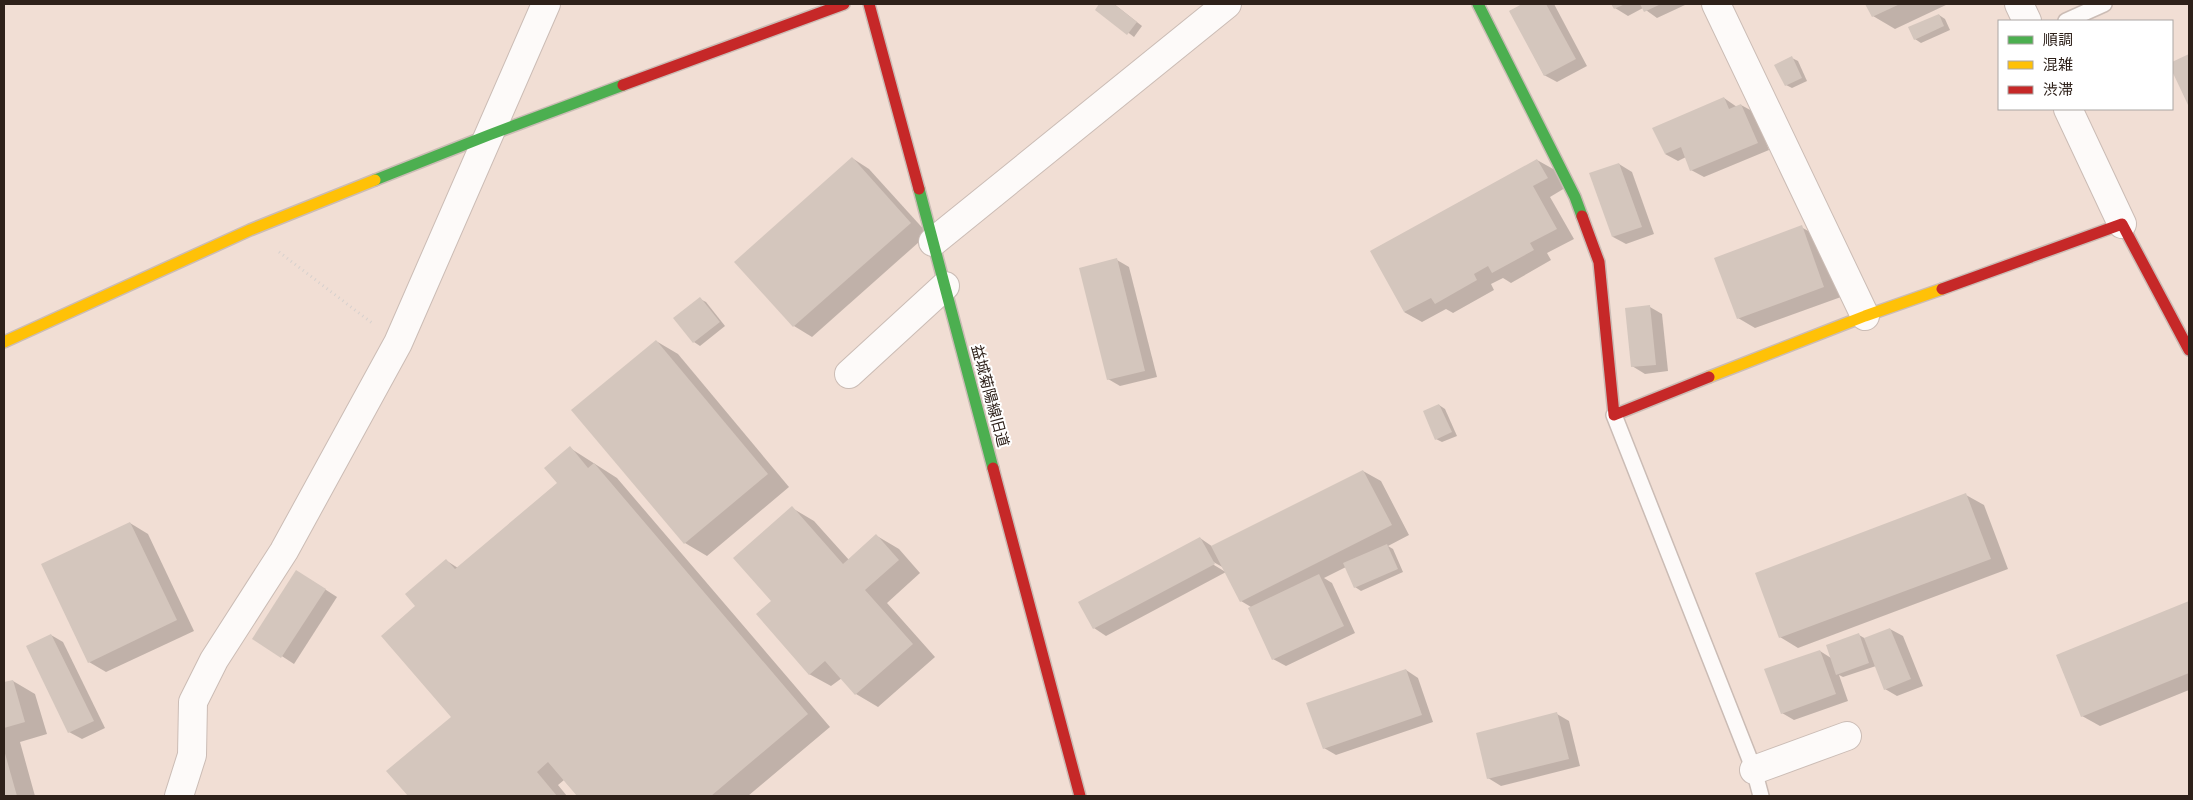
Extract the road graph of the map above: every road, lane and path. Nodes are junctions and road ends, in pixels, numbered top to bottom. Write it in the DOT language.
graph roads {
  1 [pos="546,4"];
  2 [pos="844,4"];
  3 [pos="868,4"];
  4 [pos="1227,4"];
  5 [pos="1478,4"];
  6 [pos="1716,4"];
  7 [pos="2019,4"];
  8 [pos="2104,4"];
  9 [pos="2027,20"];
  10 [pos="2068,20"];
  11 [pos="2068,110"];
  12 [pos="489,135"];
  13 [pos="2122,224"];
  14 [pos="250,230"];
  15 [pos="933,242"];
  16 [pos="945,286"];
  17 [pos="1865,316"];
  18 [pos="4,342"];
  19 [pos="398,343"];
  20 [pos="2189,350"];
  21 [pos="849,374"];
  22 [pos="1614,415"];
  23 [pos="1847,736"];
  24 [pos="1754,770"];
  25 [pos="179,796"];
  26 [pos="1080,796"];
  27 [pos="1761,796"];
  1 -- 12 [label="street"];
  2 -- 12 [label="street"];
  3 -- 15 [label="street, 益城菊陽線旧道"];
  4 -- 15 [label="street"];
  5 -- 22 [label="street"];
  6 -- 17 [label="street"];
  7 -- 9 [label="street"];
  8 -- 10 [label="lane"];
  11 -- 13 [label="street"];
  12 -- 14 [label="street"];
  12 -- 19 [label="street"];
  13 -- 17 [label="street"];
  13 -- 20 [label="street"];
  14 -- 18 [label="street"];
  14 -- 19 [label="path"];
  15 -- 16 [label="street, 益城菊陽線旧道"];
  16 -- 21 [label="street"];
  16 -- 26 [label="street, 益城菊陽線旧道"];
  17 -- 22 [label="street"];
  19 -- 25 [label="street"];
  22 -- 24 [label="lane"];
  23 -- 24 [label="street"];
  24 -- 27 [label="lane"];
}
